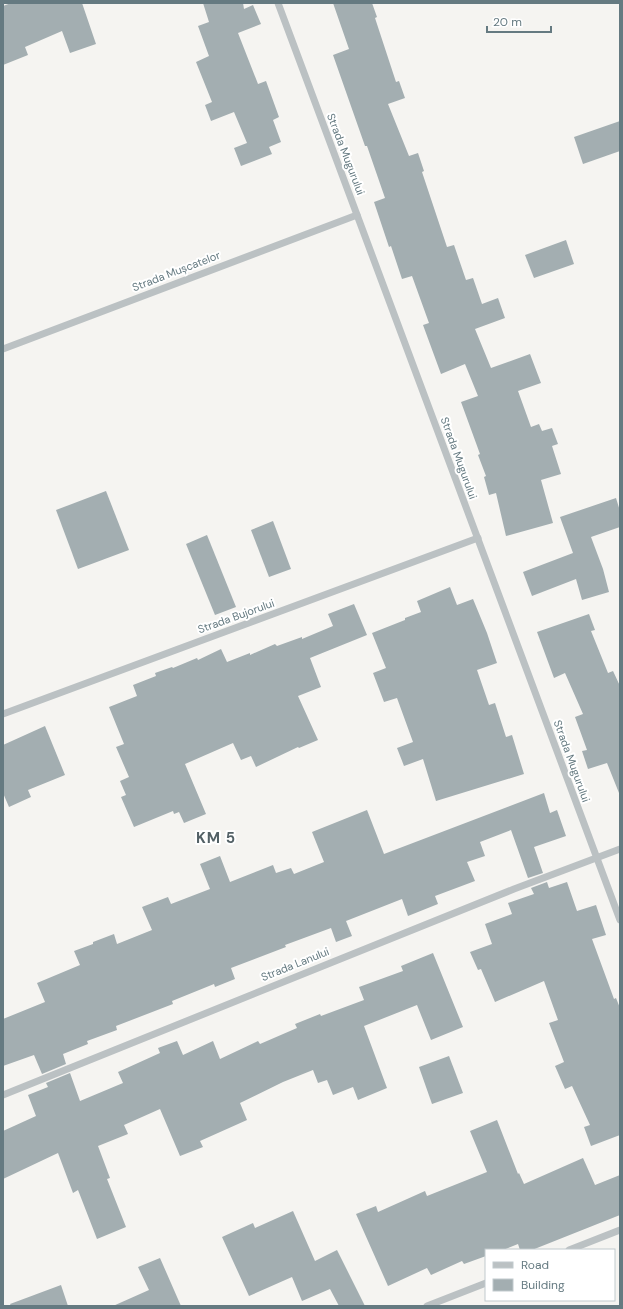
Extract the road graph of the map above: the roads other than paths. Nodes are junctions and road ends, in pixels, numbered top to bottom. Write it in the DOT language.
graph roads {
  1 [pos="278,3"];
  2 [pos="358,215"];
  3 [pos="3,349"];
  4 [pos="478,538"];
  5 [pos="3,714"];
  6 [pos="620,849"];
  7 [pos="596,857"];
  8 [pos="620,920"];
  9 [pos="3,1094"];
  10 [pos="620,1230"];
  11 [pos="572,1249"];
  12 [pos="485,1283"];
  13 [pos="427,1306"];
  1 -- 2 [label="street, Strada Mugurului"];
  2 -- 3 [label="street, Strada Mușcatelor"];
  2 -- 4 [label="street, Strada Mugurului"];
  4 -- 5 [label="street, Strada Bujorului"];
  4 -- 7 [label="street, Strada Mugurului"];
  6 -- 7 [label="street, Strada Lanului"];
  7 -- 8 [label="street, Strada Mugurului"];
  7 -- 9 [label="street, Strada Lanului"];
  10 -- 11 [label="street"];
  12 -- 13 [label="street"];
}
